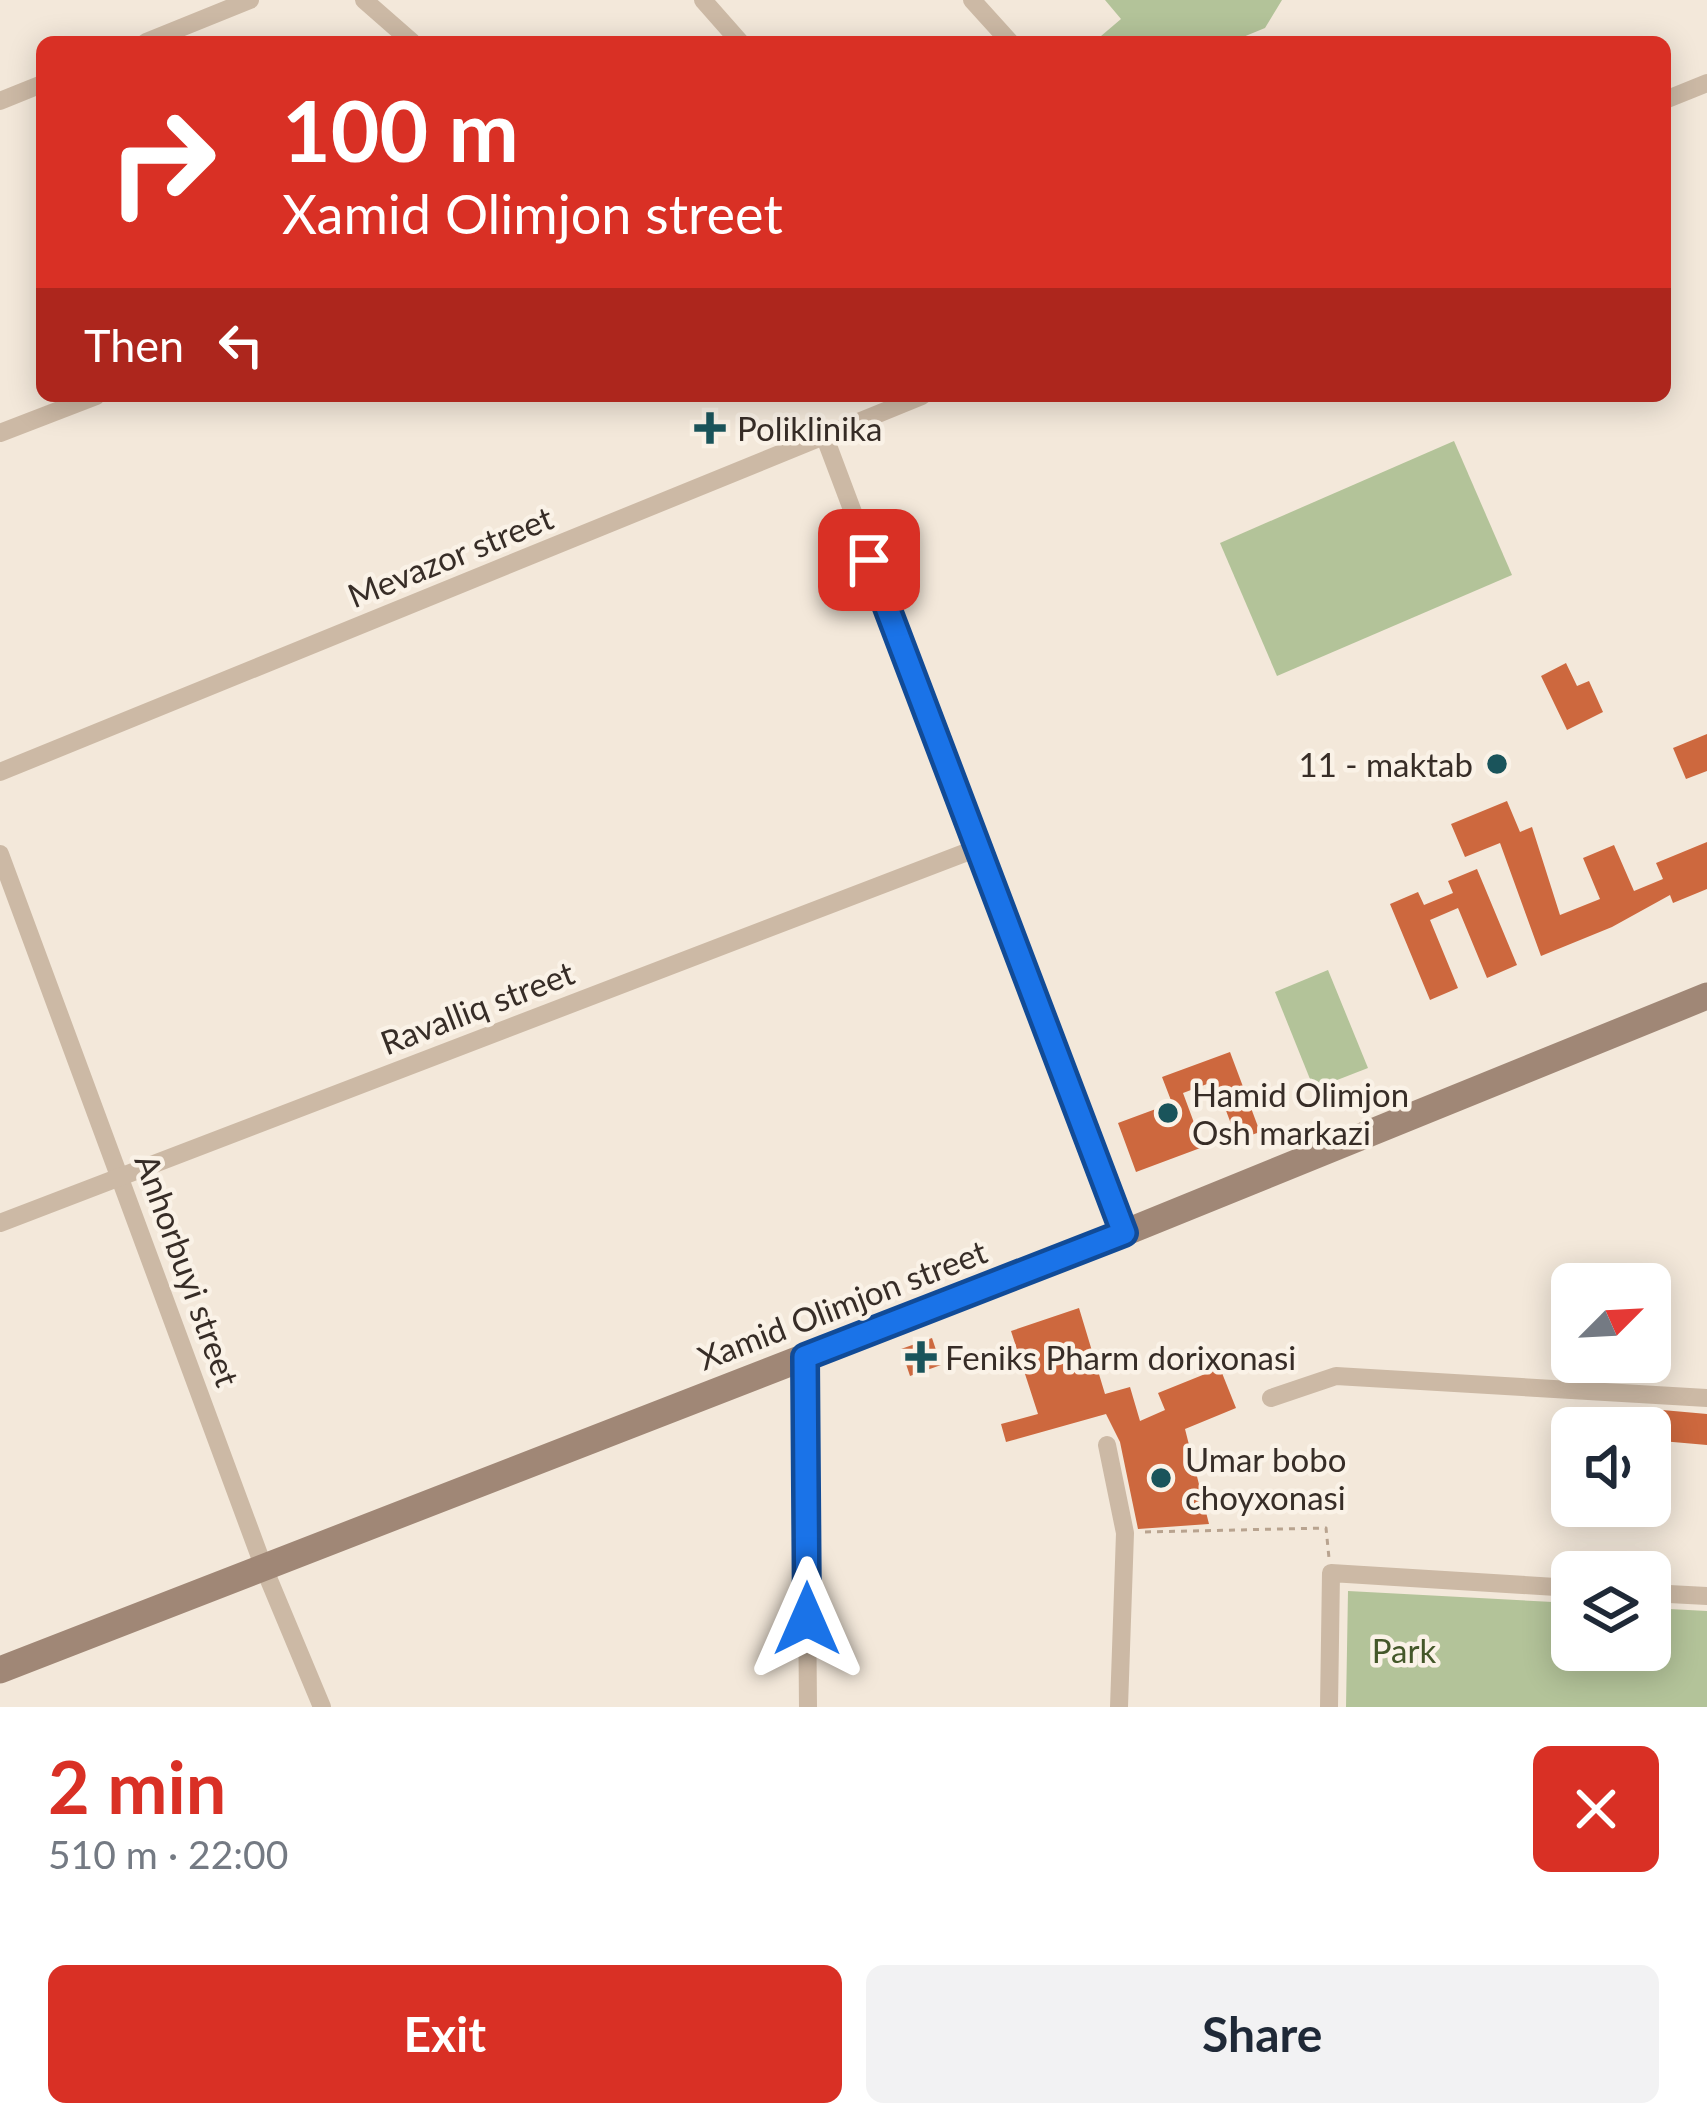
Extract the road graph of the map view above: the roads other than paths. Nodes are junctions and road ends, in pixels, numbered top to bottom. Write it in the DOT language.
graph roads {
  1 [pos="250,0"];
  2 [pos="364,0"];
  3 [pos="703,0"];
  4 [pos="972,0"];
  5 [pos="161,36"];
  6 [pos="405,36"];
  7 [pos="735,36"];
  8 [pos="1005,36"];
  9 [pos="1707,83"];
  10 [pos="36,86"];
  11 [pos="1671,98"];
  12 [pos="0,101"];
  13 [pos="81,402"];
  14 [pos="907,402"];
  15 [pos="0,434"];
  16 [pos="824,435"];
  17 [pos="0,772"];
  18 [pos="975,849"];
  19 [pos="0,854"];
  20 [pos="1707,996"];
  21 [pos="122,1174"];
  22 [pos="0,1223"];
  23 [pos="1124,1233"];
  24 [pos="805,1357"];
  25 [pos="1270,1398"];
  26 [pos="1707,1398"];
  27 [pos="1107,1445"];
  28 [pos="264,1568"];
  29 [pos="1551,1587"];
  30 [pos="1671,1594"];
  31 [pos="1707,1596"];
  32 [pos="0,1670"];
  33 [pos="322,1707"];
  34 [pos="808,1707"];
  35 [pos="1119,1707"];
  36 [pos="1329,1707"];
  1 -- 5 [label="street"];
  2 -- 6 [label="street"];
  3 -- 7 [label="street"];
  4 -- 8 [label="street"];
  9 -- 11 [label="street"];
  10 -- 12 [label="street"];
  13 -- 15 [label="street"];
  14 -- 16 [label="street, Mevazor street"];
  16 -- 17 [label="street, Mevazor street"];
  16 -- 18 [label="street"];
  18 -- 21 [label="street, Ravalliq street"];
  18 -- 23 [label="street"];
  19 -- 21 [label="street, Anhorbuyi street"];
  20 -- 23 [label="main road, Xamid Olimjon street"];
  21 -- 22 [label="street, Ravalliq street"];
  21 -- 28 [label="street, Anhorbuyi street"];
  23 -- 24 [label="main road, Xamid Olimjon street"];
  24 -- 28 [label="main road, Xamid Olimjon street"];
  24 -- 34 [label="street"];
  25 -- 26 [label="street"];
  27 -- 35 [label="street"];
  28 -- 32 [label="main road, Xamid Olimjon street"];
  28 -- 33 [label="street, Anhorbuyi street"];
  29 -- 36 [label="street"];
  30 -- 31 [label="street"];
}
